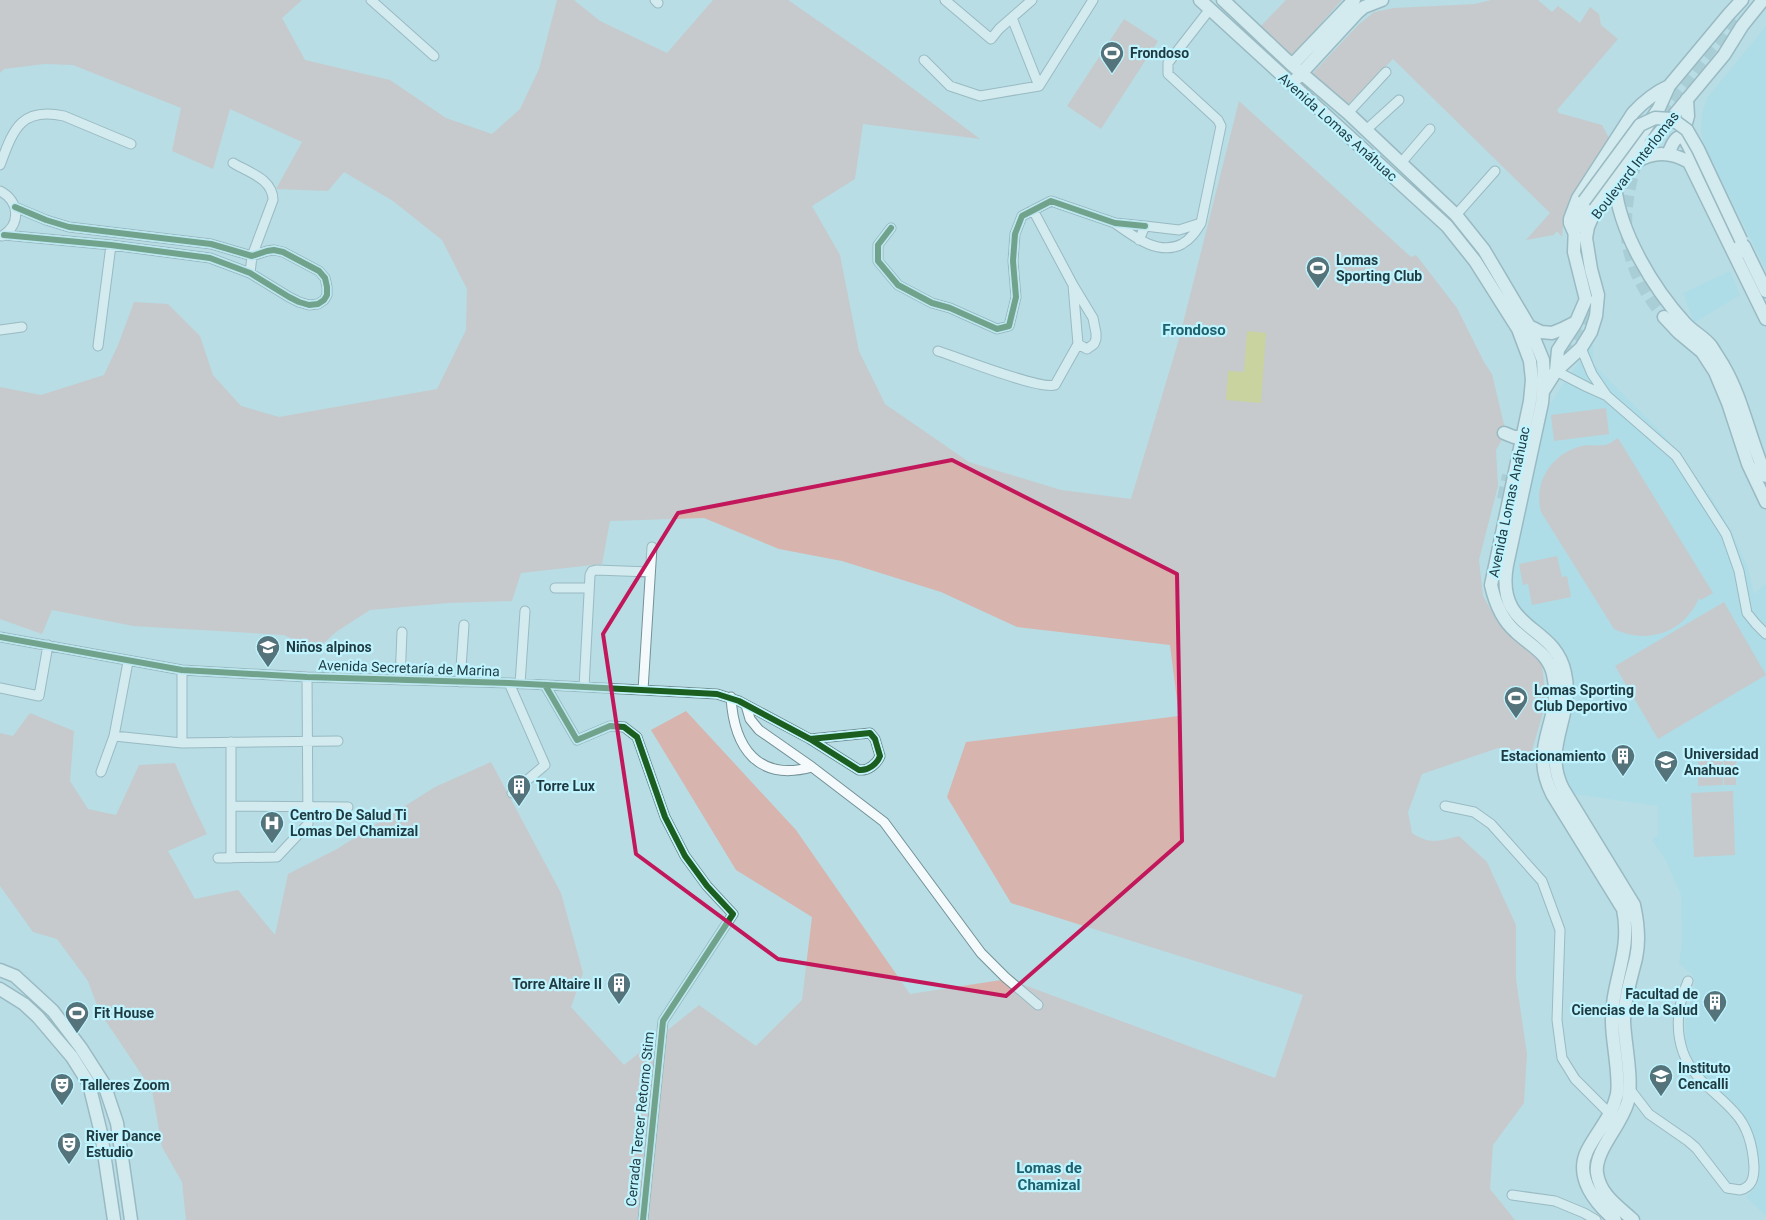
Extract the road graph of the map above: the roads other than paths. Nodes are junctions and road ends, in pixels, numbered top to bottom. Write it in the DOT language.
graph roads {
  1 [pos="370,0"];
  2 [pos="945,0"];
  3 [pos="1032,0"];
  4 [pos="1093,0"];
  5 [pos="1223,0"];
  6 [pos="1354,0"];
  7 [pos="1382,0"];
  8 [pos="1742,0"];
  9 [pos="1749,0"];
  10 [pos="1763,0"];
  11 [pos="1205,4"];
  12 [pos="1766,9"];
  13 [pos="1012,18"];
  14 [pos="1739,22"];
  15 [pos="1724,55"];
  16 [pos="434,56"];
  17 [pos="924,60"];
  18 [pos="1272,66"];
  19 [pos="1297,68"];
  20 [pos="1386,72"];
  21 [pos="1039,86"];
  22 [pos="1669,86"];
  23 [pos="1687,99"];
  24 [pos="1399,100"];
  25 [pos="1348,113"];
  26 [pos="1430,129"];
  27 [pos="1366,130"];
  28 [pos="1682,137"];
  29 [pos="131,144"];
  30 [pos="1668,154"];
  31 [pos="233,163"];
  32 [pos="1400,163"];
  33 [pos="1634,163"];
  34 [pos="0,165"];
  35 [pos="1495,171"];
  36 [pos="1615,186"];
  37 [pos="0,191"];
  38 [pos="15,207"];
  39 [pos="1033,210"];
  40 [pos="1456,215"];
  41 [pos="1115,223"];
  42 [pos="1201,223"];
  43 [pos="1145,226"];
  44 [pos="890,228"];
  45 [pos="1179,230"];
  46 [pos="1574,232"];
  47 [pos="2,235"];
  48 [pos="1139,240"];
  49 [pos="1181,244"];
  50 [pos="111,245"];
  51 [pos="1747,253"];
  52 [pos="252,256"];
  53 [pos="250,273"];
  54 [pos="1073,284"];
  55 [pos="1766,291"];
  56 [pos="1664,317"];
  57 [pos="1766,319"];
  58 [pos="1576,322"];
  59 [pos="1530,326"];
  60 [pos="22,327"];
  61 [pos="0,330"];
  62 [pos="1078,344"];
  63 [pos="98,346"];
  64 [pos="1581,348"];
  65 [pos="938,351"];
  66 [pos="1556,371"];
  67 [pos="1544,390"];
  68 [pos="1607,396"];
  69 [pos="1504,433"];
  70 [pos="1523,437"];
  71 [pos="1766,476"];
  72 [pos="1502,499"];
  73 [pos="1766,502"];
  74 [pos="652,547"];
  75 [pos="650,572"];
  76 [pos="1491,585"];
  77 [pos="555,588"];
  78 [pos="589,588"];
  79 [pos="525,611"];
  80 [pos="464,624"];
  81 [pos="402,632"];
  82 [pos="1766,634"];
  83 [pos="0,637"];
  84 [pos="48,645"];
  85 [pos="128,662"];
  86 [pos="182,670"];
  87 [pos="306,677"];
  88 [pos="400,680"];
  89 [pos="460,682"];
  90 [pos="509,683"];
  91 [pos="520,684"];
  92 [pos="545,685"];
  93 [pos="584,687"];
  94 [pos="0,688"];
  95 [pos="643,690"];
  96 [pos="731,698"];
  97 [pos="746,705"];
  98 [pos="114,736"];
  99 [pos="810,738"];
  100 [pos="307,741"];
  101 [pos="338,741"];
  102 [pos="231,742"];
  103 [pos="182,743"];
  104 [pos="812,767"];
  105 [pos="101,772"];
  106 [pos="512,793"];
  107 [pos="232,806"];
  108 [pos="1445,806"];
  109 [pos="308,807"];
  110 [pos="348,807"];
  111 [pos="218,858"];
  112 [pos="231,858"];
  113 [pos="0,970"];
  114 [pos="1688,981"];
  115 [pos="1,990"];
  116 [pos="1038,1005"];
  117 [pos="1623,1089"];
  118 [pos="1616,1117"];
  119 [pos="118,1130"];
  120 [pos="101,1133"];
  121 [pos="103,1151"];
  122 [pos="121,1151"];
  123 [pos="1512,1195"];
  124 [pos="114,1220"];
  125 [pos="131,1220"];
  126 [pos="642,1220"];
  127 [pos="1596,1220"];
  128 [pos="1615,1220"];
  129 [pos="1632,1220"];
  1 -- 16 [label="street"];
  2 -- 13 [label="street"];
  3 -- 13 [label="street"];
  4 -- 21 [label="street"];
  5 -- 19 [label="main road, Avenida Lomas Anáhuac"];
  6 -- 19 [label="main road"];
  7 -- 19 [label="main road"];
  8 -- 22 [label="main road, Boulevard Interlomas"];
  9 -- 14 [label="main road"];
  10 -- 14 [label="main road, Boulevard Interlomas"];
  11 -- 18 [label="main road, Avenida Lomas Anáhuac"];
  11 -- 42 [label="street"];
  12 -- 15 [label="main road, Boulevard Interlomas"];
  13 -- 21 [label="street"];
  14 -- 15 [label="main road, Boulevard Interlomas"];
  15 -- 23 [label="main road, Boulevard Interlomas"];
  17 -- 21 [label="street"];
  18 -- 19 [label="main road"];
  18 -- 70 [label="main road, Avenida Lomas Anáhuac"];
  19 -- 25 [label="main road, Avenida Lomas Anáhuac"];
  20 -- 25 [label="street"];
  22 -- 46 [label="main road, Boulevard Interlomas"];
  22 -- 46 [label="main road, Boulevard Interlomas"];
  23 -- 28 [label="main road"];
  23 -- 33 [label="main road, Boulevard Interlomas"];
  24 -- 27 [label="street"];
  25 -- 27 [label="main road, Avenida Lomas Anáhuac"];
  26 -- 32 [label="street"];
  27 -- 32 [label="main road, Avenida Lomas Anáhuac"];
  28 -- 30 [label="main road"];
  28 -- 51 [label="main road"];
  29 -- 34 [label="street"];
  30 -- 33 [label="main road"];
  30 -- 57 [label="main road"];
  31 -- 52 [label="street"];
  32 -- 40 [label="main road, Avenida Lomas Anáhuac"];
  33 -- 36 [label="main road, Boulevard Interlomas"];
  35 -- 40 [label="street"];
  36 -- 64 [label="main road, Boulevard Interlomas"];
  36 -- 71 [label="main road"];
  37 -- 38 [label="street"];
  38 -- 47 [label="street"];
  38 -- 52 [label="street"];
  39 -- 41 [label="street"];
  39 -- 44 [label="street"];
  39 -- 54 [label="street"];
  40 -- 59 [label="main road, Avenida Lomas Anáhuac"];
  41 -- 43 [label="street"];
  41 -- 48 [label="street"];
  42 -- 45 [label="street"];
  42 -- 49 [label="street"];
  43 -- 45 [label="street"];
  43 -- 48 [label="street"];
  45 -- 49 [label="street"];
  46 -- 51 [label="main road, Boulevard Interlomas, bridge"];
  46 -- 58 [label="main road, Boulevard Interlomas"];
  47 -- 50 [label="street"];
  48 -- 49 [label="street"];
  50 -- 53 [label="street"];
  50 -- 63 [label="street"];
  51 -- 55 [label="main road"];
  52 -- 53 [label="street"];
  52 -- 53 [label="street"];
  54 -- 62 [label="street"];
  54 -- 62 [label="street"];
  56 -- 73 [label="main road"];
  58 -- 59 [label="main road"];
  58 -- 66 [label="main road"];
  59 -- 67 [label="main road, Avenida Lomas Anáhuac"];
  60 -- 61 [label="street"];
  62 -- 65 [label="street"];
  64 -- 66 [label="main road, Boulevard Interlomas"];
  64 -- 68 [label="street"];
  66 -- 67 [label="main road, Boulevard Interlomas"];
  66 -- 68 [label="street"];
  67 -- 117 [label="main road, Avenida Lomas Anáhuac"];
  68 -- 82 [label="street"];
  69 -- 70 [label="main road"];
  70 -- 76 [label="main road, Avenida Lomas Anáhuac"];
  72 -- 76 [label="main road"];
  74 -- 75 [label="street"];
  75 -- 78 [label="street"];
  75 -- 95 [label="street"];
  76 -- 117 [label="main road, Avenida Lomas Anáhuac"];
  77 -- 78 [label="street"];
  78 -- 93 [label="street"];
  79 -- 91 [label="street"];
  80 -- 89 [label="street"];
  81 -- 88 [label="street"];
  83 -- 84 [label="street, Avenida Secretaría de Marina"];
  84 -- 85 [label="street, Avenida Secretaría de Marina"];
  84 -- 94 [label="street"];
  85 -- 86 [label="street, Avenida Secretaría de Marina"];
  85 -- 98 [label="street"];
  86 -- 87 [label="street, Avenida Secretaría de Marina"];
  86 -- 103 [label="street"];
  87 -- 88 [label="street, Avenida Secretaría de Marina"];
  87 -- 100 [label="street"];
  88 -- 89 [label="street, Avenida Secretaría de Marina"];
  89 -- 90 [label="street, Avenida Secretaría de Marina"];
  90 -- 91 [label="street, Avenida Secretaría de Marina"];
  90 -- 106 [label="street"];
  91 -- 92 [label="street, Avenida Secretaría de Marina"];
  92 -- 93 [label="street, Avenida Secretaría de Marina"];
  92 -- 126 [label="street, Cerrada Tercer Retorno Stim"];
  93 -- 95 [label="street, Avenida Secretaría de Marina"];
  95 -- 96 [label="street, Avenida Secretaría de Marina"];
  96 -- 97 [label="street, Avenida Secretaría de Marina"];
  96 -- 104 [label="street"];
  97 -- 99 [label="street, Avenida Secretaría de Marina"];
  97 -- 104 [label="street"];
  98 -- 103 [label="street"];
  98 -- 105 [label="street"];
  99 -- 99 [label="street, Avenida Secretaría de Marina"];
  100 -- 101 [label="street"];
  100 -- 102 [label="street"];
  100 -- 109 [label="street"];
  102 -- 103 [label="street"];
  102 -- 107 [label="street"];
  104 -- 116 [label="street"];
  107 -- 109 [label="street"];
  107 -- 112 [label="street"];
  108 -- 118 [label="street"];
  109 -- 110 [label="street"];
  109 -- 112 [label="street"];
  111 -- 112 [label="street"];
  113 -- 119 [label="main road"];
  114 -- 117 [label="street"];
  115 -- 120 [label="main road"];
  117 -- 118 [label="main road, Avenida Lomas Anáhuac"];
  118 -- 128 [label="main road, Avenida Lomas Anáhuac"];
  118 -- 129 [label="main road, Avenida Lomas Anáhuac"];
  119 -- 120 [label="main road"];
  119 -- 122 [label="main road"];
  120 -- 121 [label="main road"];
  121 -- 122 [label="main road"];
  121 -- 124 [label="main road"];
  122 -- 125 [label="main road"];
  123 -- 127 [label="street"];
}
